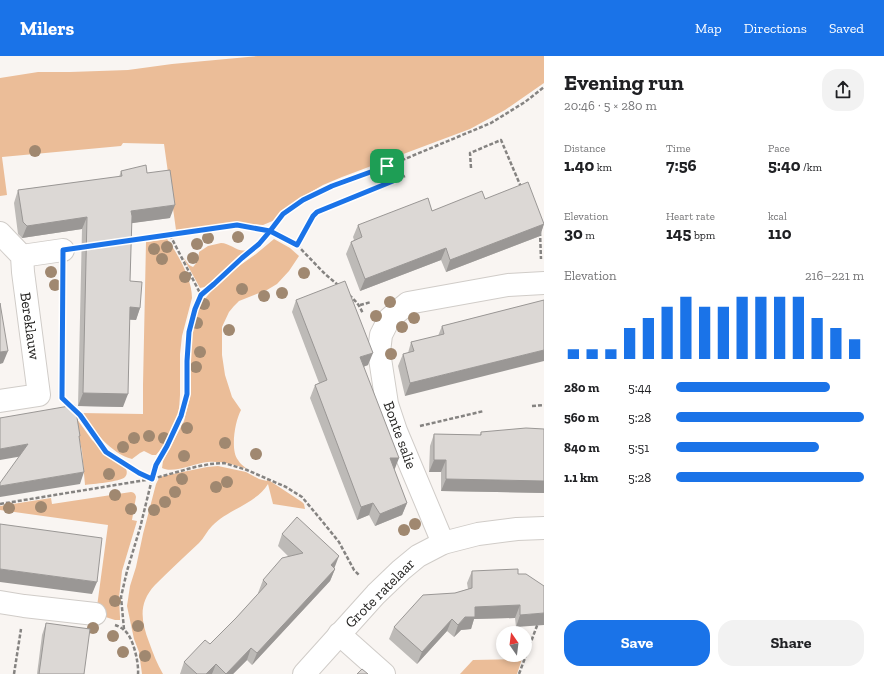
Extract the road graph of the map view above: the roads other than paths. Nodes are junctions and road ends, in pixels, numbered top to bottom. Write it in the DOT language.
graph roads {
  1 [pos="0,233"];
  2 [pos="63,250"];
  3 [pos="22,256"];
  4 [pos="543,283"];
  5 [pos="0,402"];
  6 [pos="544,528"];
  7 [pos="443,543"];
  8 [pos="0,602"];
  9 [pos="95,614"];
  10 [pos="339,634"];
  11 [pos="304,674"];
  12 [pos="384,674"];
  1 -- 3 [label="street"];
  2 -- 3 [label="street"];
  3 -- 5 [label="street, Bereklauw"];
  4 -- 7 [label="street, Bonte salie"];
  6 -- 7 [label="street, Grote ratelaar"];
  7 -- 10 [label="street, Grote ratelaar"];
  8 -- 9 [label="street"];
  10 -- 11 [label="street, Grote ratelaar"];
  10 -- 12 [label="street"];
}
